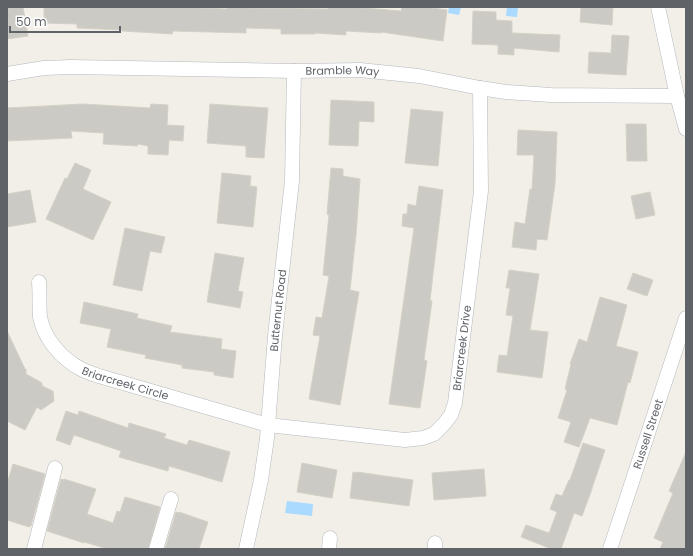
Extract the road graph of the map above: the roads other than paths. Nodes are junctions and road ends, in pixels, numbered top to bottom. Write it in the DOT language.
graph roads {
  1 [pos="658,7"];
  2 [pos="294,71"];
  3 [pos="7,74"];
  4 [pos="480,88"];
  5 [pos="677,96"];
  6 [pos="686,129"];
  7 [pos="39,282"];
  8 [pos="686,318"];
  9 [pos="268,425"];
  10 [pos="55,468"];
  11 [pos="171,499"];
  12 [pos="34,549"];
  13 [pos="156,549"];
  14 [pos="246,549"];
  15 [pos="610,549"];
  1 -- 5 [label="street"];
  2 -- 3 [label="street, Bramble Way"];
  2 -- 4 [label="street, Bramble Way"];
  2 -- 9 [label="street, Butternut Road"];
  4 -- 5 [label="street, Bramble Way"];
  4 -- 9 [label="street, Briarcreek Drive"];
  5 -- 6 [label="street"];
  7 -- 9 [label="street, Briarcreek Circle"];
  8 -- 15 [label="street, Russell Street"];
  9 -- 14 [label="street, Butternut Road"];
  10 -- 12 [label="street"];
  11 -- 13 [label="street"];
}
